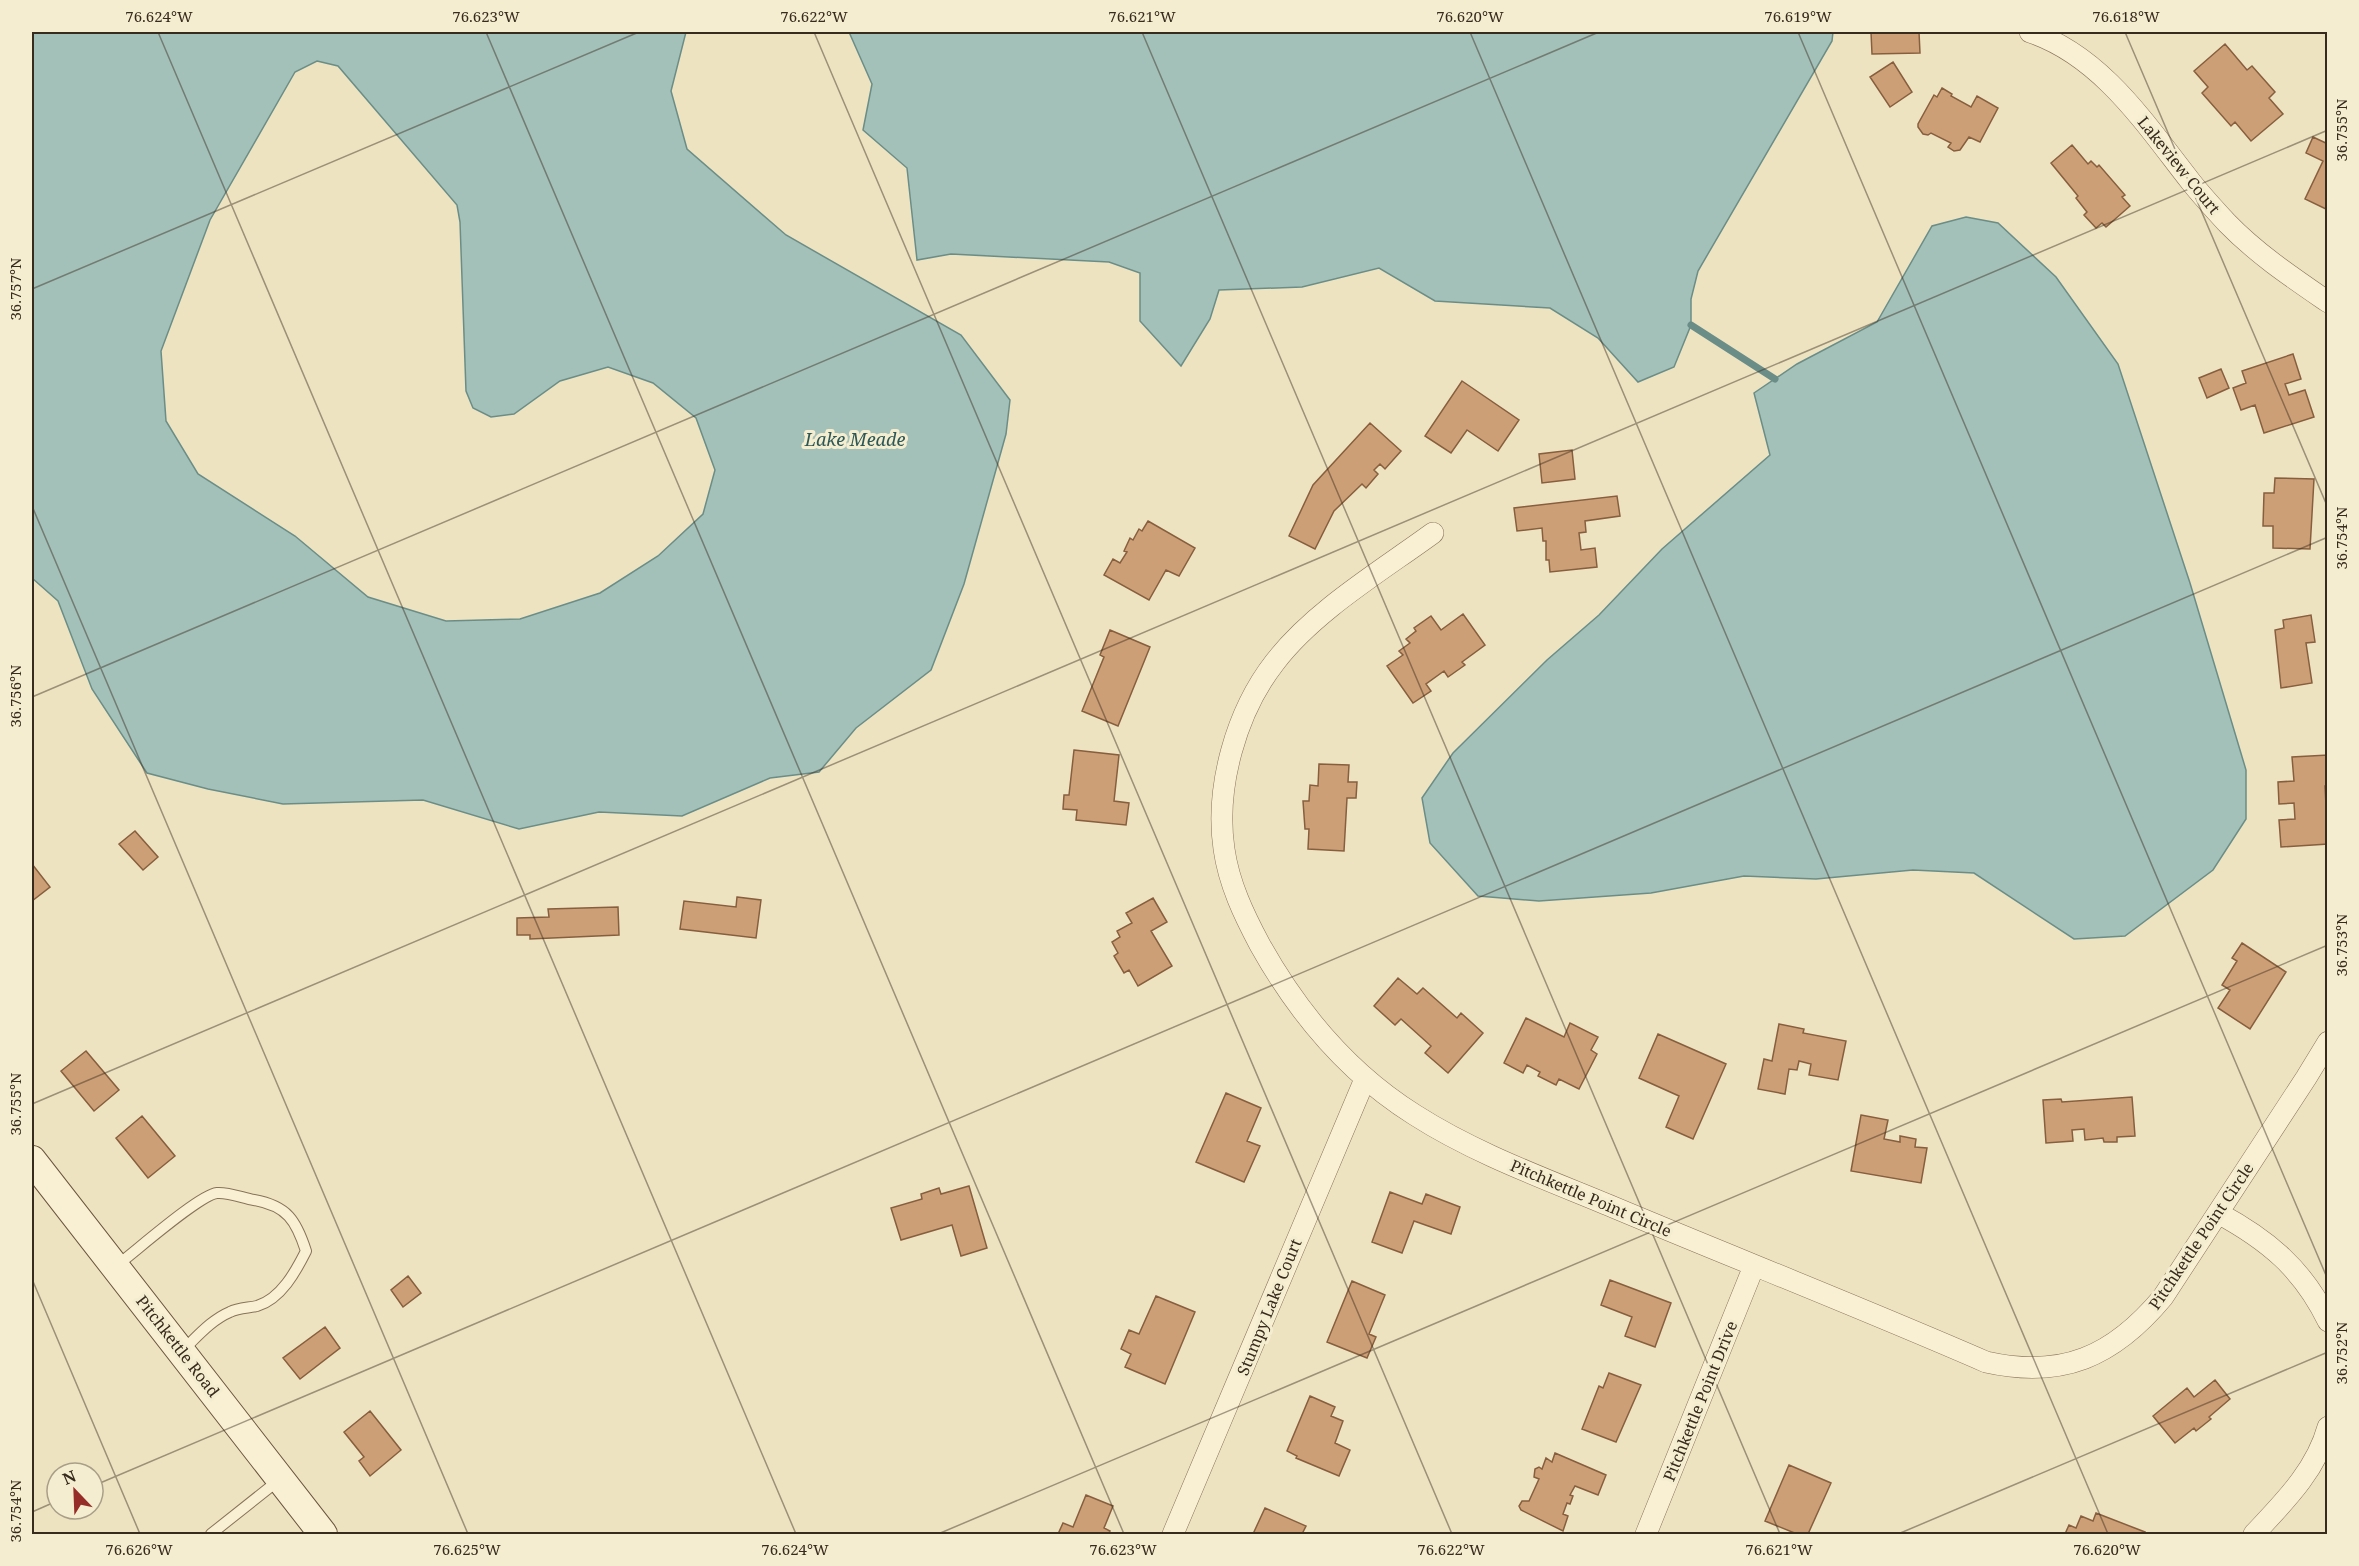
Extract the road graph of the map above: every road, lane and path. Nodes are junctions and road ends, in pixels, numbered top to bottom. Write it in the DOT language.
graph roads {
  1 [pos="2030,32"];
  2 [pos="2328,302"];
  3 [pos="1433,532"];
  4 [pos="2328,1042"];
  5 [pos="1365,1078"];
  6 [pos="32,1160"];
  7 [pos="2218,1213"];
  8 [pos="116,1266"];
  9 [pos="1754,1266"];
  10 [pos="2328,1321"];
  11 [pos="182,1351"];
  12 [pos="2328,1427"];
  13 [pos="281,1479"];
  14 [pos="211,1534"];
  15 [pos="323,1534"];
  16 [pos="1173,1534"];
  17 [pos="1646,1534"];
  18 [pos="2254,1534"];
  1 -- 2 [label="street, Lakeview Court"];
  3 -- 5 [label="street, Pitchkettle Point Circle"];
  4 -- 7 [label="street, Pitchkettle Point Circle"];
  5 -- 9 [label="street, Pitchkettle Point Circle"];
  5 -- 16 [label="street, Stumpy Lake Court"];
  6 -- 8 [label="main road, Pitchkettle Road"];
  7 -- 9 [label="street, Pitchkettle Point Circle"];
  7 -- 10 [label="street"];
  8 -- 11 [label="main road, Pitchkettle Road"];
  8 -- 11 [label="lane"];
  9 -- 17 [label="street, Pitchkettle Point Drive"];
  11 -- 13 [label="main road, Pitchkettle Road"];
  12 -- 18 [label="street"];
  13 -- 14 [label="lane"];
  13 -- 15 [label="main road, Pitchkettle Road"];
}
